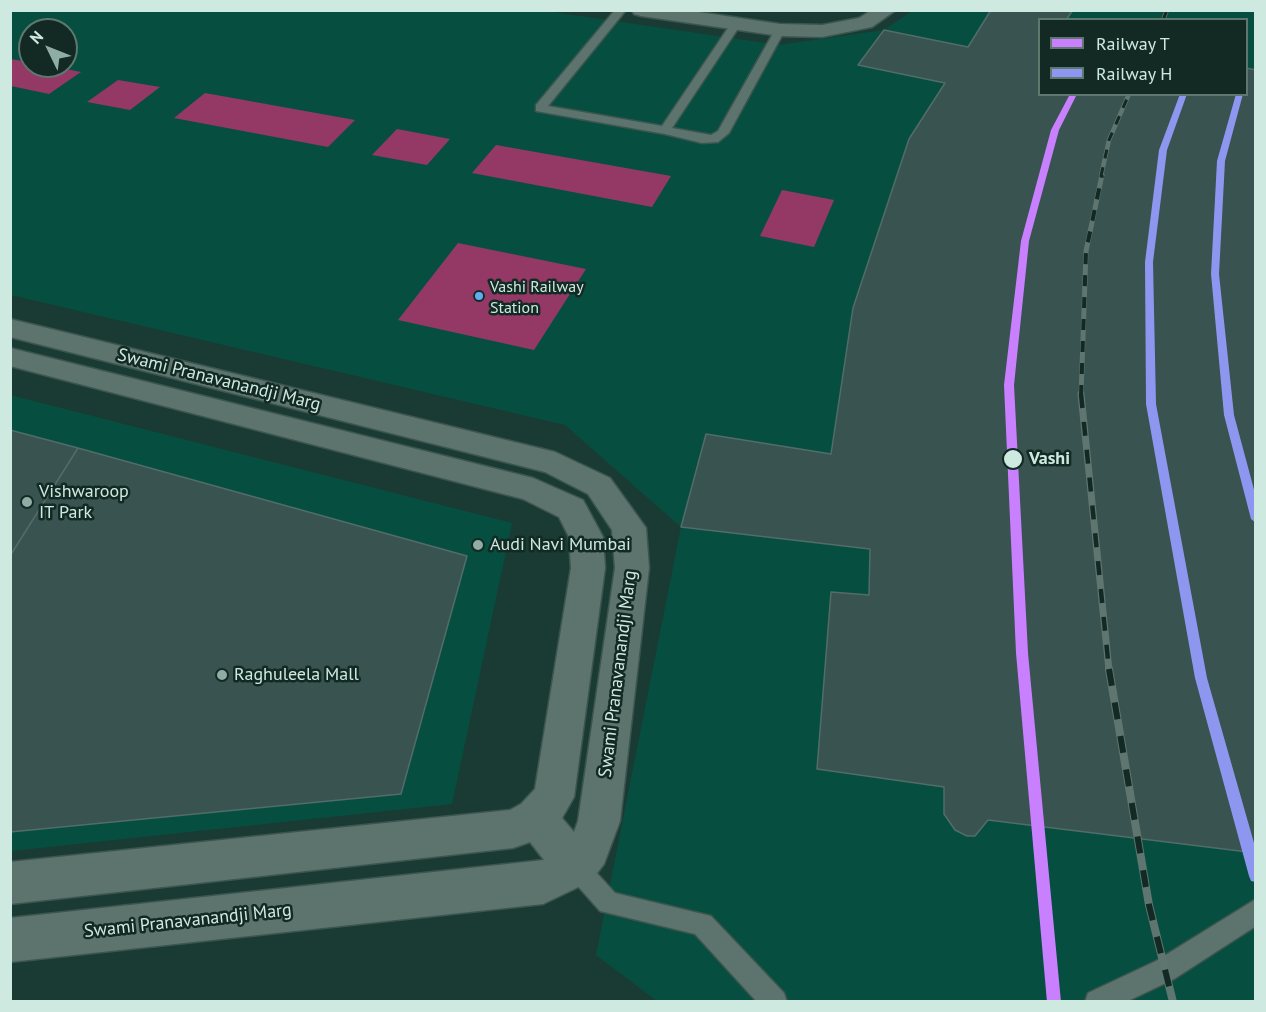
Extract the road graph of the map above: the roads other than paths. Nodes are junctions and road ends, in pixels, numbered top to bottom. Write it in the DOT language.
graph roads {
  1 [pos="621,10"];
  2 [pos="641,10"];
  3 [pos="847,10"];
  4 [pos="887,10"];
  5 [pos="739,17"];
  6 [pos="818,25"];
  7 [pos="780,30"];
  8 [pos="665,130"];
  9 [pos="15,342"];
  10 [pos="504,467"];
  11 [pos="536,818"];
  12 [pos="576,867"];
  13 [pos="10,884"];
  14 [pos="1256,912"];
  15 [pos="10,940"];
  16 [pos="775,1002"];
  17 [pos="1097,1002"];
  1 -- 8 [label="lane"];
  2 -- 5 [label="street"];
  3 -- 6 [label="street"];
  4 -- 6 [label="street"];
  5 -- 6 [label="street"];
  5 -- 7 [label="street"];
  5 -- 8 [label="lane"];
  6 -- 7 [label="street"];
  7 -- 8 [label="lane"];
  9 -- 10 [label="street, Swami Pranavanandji Marg"];
  10 -- 11 [label="street, Swami Pranavanandji Marg"];
  10 -- 12 [label="street, Swami Pranavanandji Marg"];
  11 -- 12 [label="street"];
  11 -- 13 [label="street, Swami Pranavanandji Marg"];
  12 -- 15 [label="street, Swami Pranavanandji Marg"];
  12 -- 16 [label="lane"];
  14 -- 17 [label="lane"];
}
